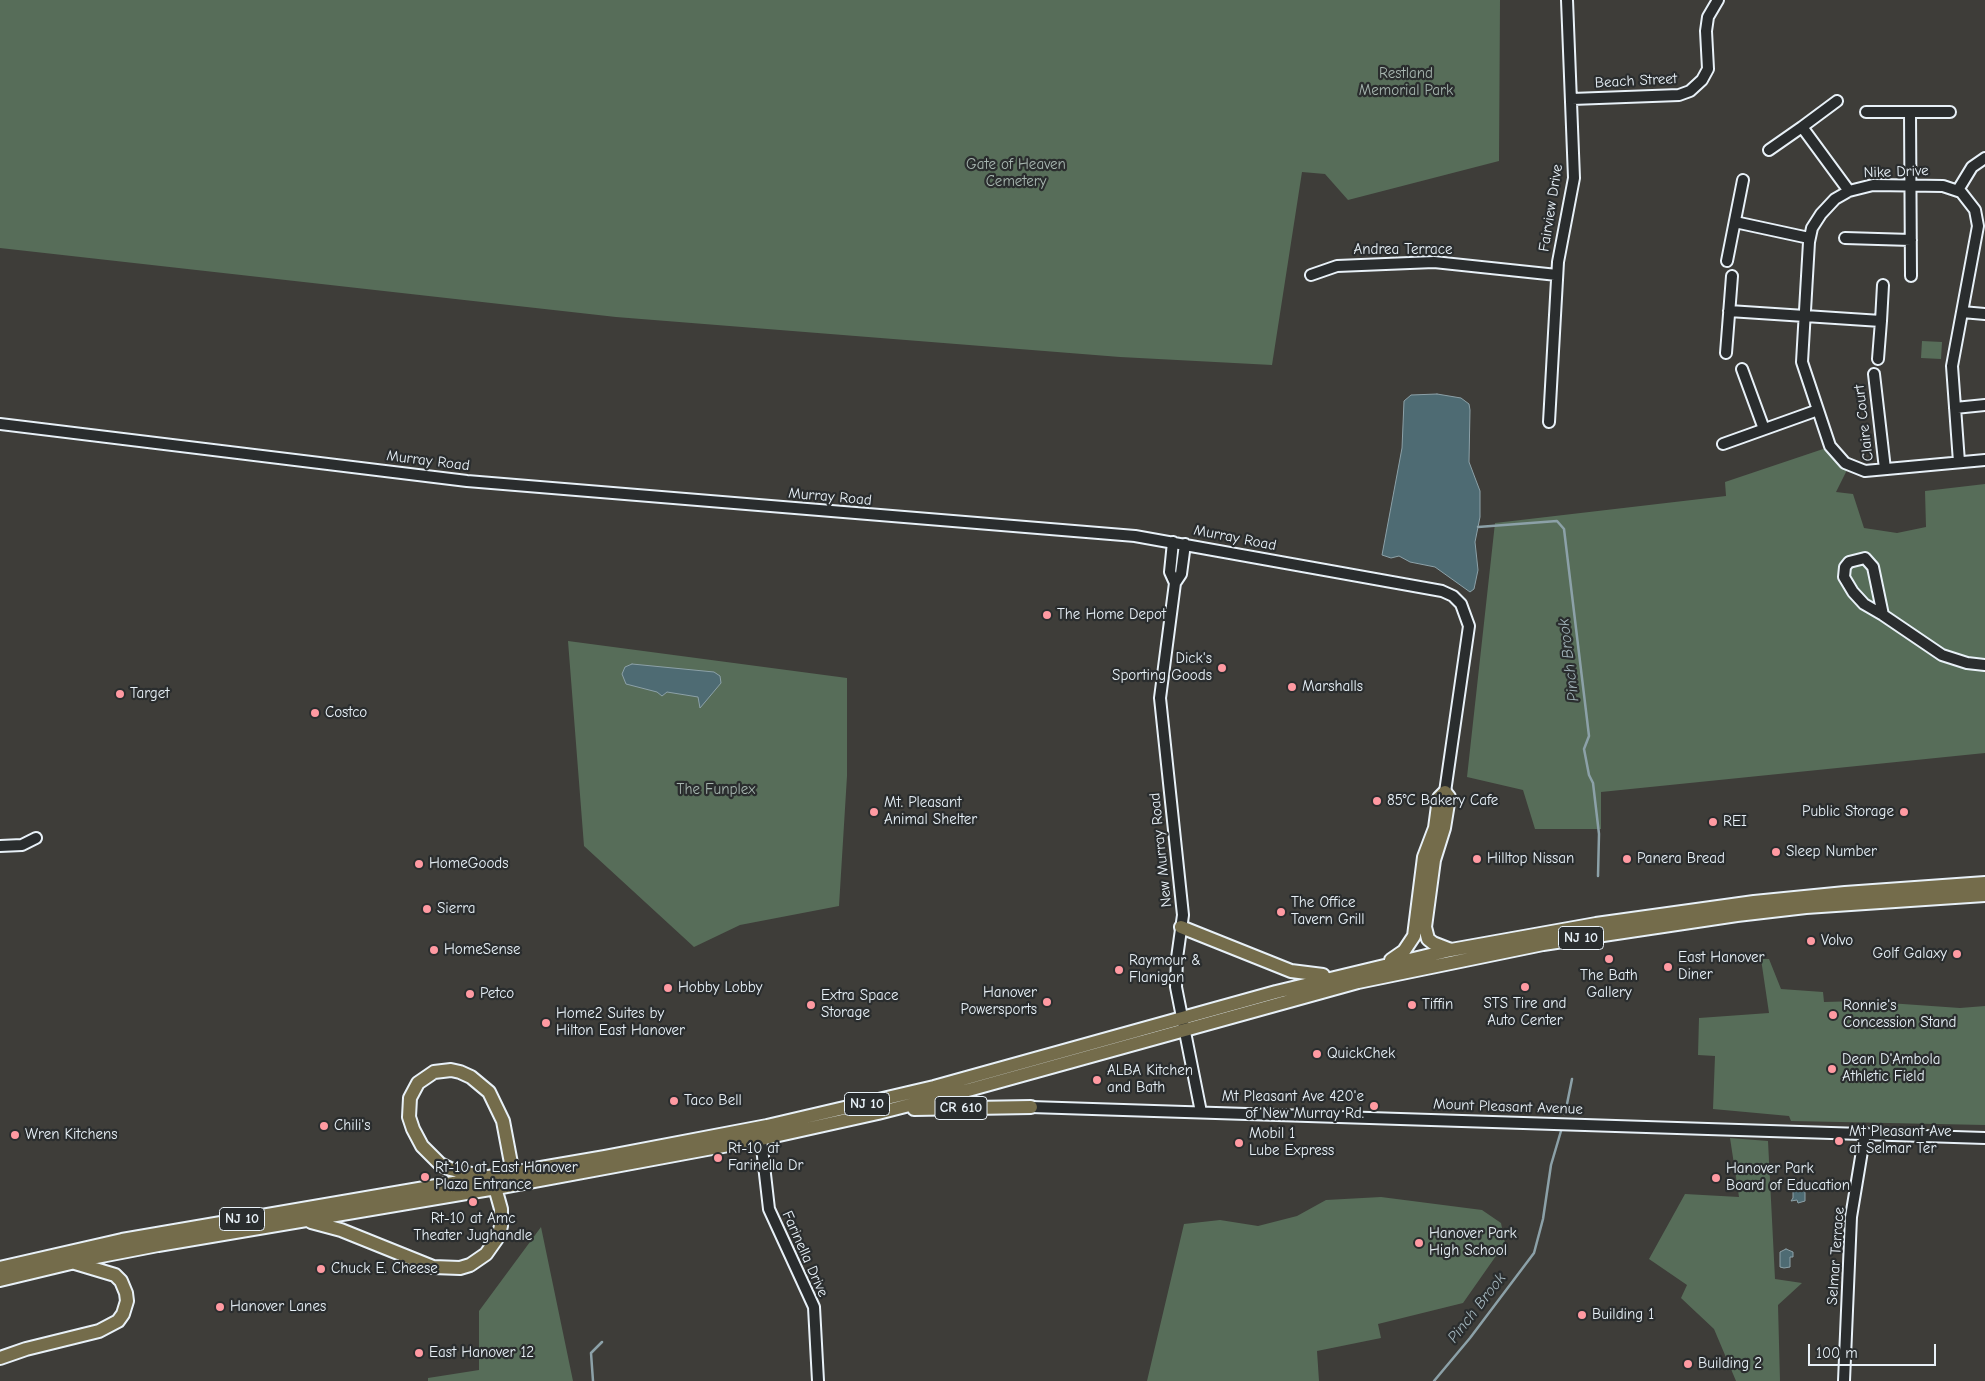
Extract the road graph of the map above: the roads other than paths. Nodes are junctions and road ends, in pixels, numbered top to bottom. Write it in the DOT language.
graph roads {
  1 [pos="1567,0"];
  2 [pos="1718,0"];
  3 [pos="1572,99"];
  4 [pos="1838,101"];
  5 [pos="1866,112"];
  6 [pos="1910,112"];
  7 [pos="1950,112"];
  8 [pos="1802,127"];
  9 [pos="1769,150"];
  10 [pos="1985,158"];
  11 [pos="1743,180"];
  12 [pos="1910,184"];
  13 [pos="1958,190"];
  14 [pos="1849,191"];
  15 [pos="1735,222"];
  16 [pos="1981,232"];
  17 [pos="1809,238"];
  18 [pos="1845,238"];
  19 [pos="1911,240"];
  20 [pos="1727,261"];
  21 [pos="1311,275"];
  22 [pos="1557,276"];
  23 [pos="1732,276"];
  24 [pos="1911,276"];
  25 [pos="1882,286"];
  26 [pos="1730,311"];
  27 [pos="1962,312"];
  28 [pos="1985,314"];
  29 [pos="1804,316"];
  30 [pos="1881,321"];
  31 [pos="1726,353"];
  32 [pos="1878,359"];
  33 [pos="1742,369"];
  34 [pos="1874,374"];
  35 [pos="1985,405"];
  36 [pos="1955,408"];
  37 [pos="1818,410"];
  38 [pos="1549,422"];
  39 [pos="0,424"];
  40 [pos="1764,429"];
  41 [pos="1722,444"];
  42 [pos="1985,460"];
  43 [pos="1959,462"];
  44 [pos="1885,469"];
  45 [pos="1173,542"];
  46 [pos="1185,544"];
  47 [pos="1174,583"];
  48 [pos="1882,615"];
  49 [pos="1985,665"];
  50 [pos="1445,792"];
  51 [pos="36,838"];
  52 [pos="0,846"];
  53 [pos="1985,883"];
  54 [pos="1985,894"];
  55 [pos="1181,927"];
  56 [pos="1451,950"];
  57 [pos="1386,964"];
  58 [pos="1351,972"];
  59 [pos="1184,1024"];
  60 [pos="1031,1107"];
  61 [pos="892,1109"];
  62 [pos="1201,1112"];
  63 [pos="1865,1133"];
  64 [pos="1985,1138"];
  65 [pos="761,1139"];
  66 [pos="485,1177"];
  67 [pos="514,1178"];
  68 [pos="496,1188"];
  69 [pos="307,1221"];
  70 [pos="74,1263"];
  71 [pos="0,1277"];
  72 [pos="26,1349"];
  73 [pos="0,1352"];
  74 [pos="0,1358"];
  75 [pos="818,1381"];
  76 [pos="1844,1381"];
  1 -- 3 [label="street, Fairview Drive"];
  2 -- 3 [label="street, Beach Street"];
  3 -- 22 [label="street, Fairview Drive"];
  4 -- 8 [label="street"];
  5 -- 6 [label="street"];
  6 -- 7 [label="street"];
  6 -- 12 [label="street"];
  8 -- 9 [label="street"];
  8 -- 14 [label="street"];
  10 -- 13 [label="street"];
  11 -- 15 [label="street"];
  12 -- 13 [label="street, Nike Drive"];
  12 -- 14 [label="street, Nike Drive"];
  12 -- 19 [label="street"];
  13 -- 16 [label="street"];
  14 -- 17 [label="street, Nike Drive"];
  15 -- 17 [label="street"];
  15 -- 20 [label="street"];
  16 -- 27 [label="street"];
  17 -- 29 [label="street, Nike Drive"];
  18 -- 19 [label="street"];
  19 -- 24 [label="street"];
  21 -- 22 [label="street, Andrea Terrace"];
  22 -- 38 [label="street, Fairview Drive"];
  23 -- 26 [label="street"];
  25 -- 30 [label="street"];
  26 -- 29 [label="street"];
  26 -- 31 [label="street"];
  27 -- 28 [label="street"];
  27 -- 36 [label="street"];
  29 -- 30 [label="street"];
  29 -- 37 [label="street, Nike Drive"];
  30 -- 32 [label="street"];
  33 -- 40 [label="street"];
  34 -- 44 [label="street, Claire Court"];
  35 -- 36 [label="street"];
  36 -- 43 [label="street"];
  37 -- 40 [label="street"];
  37 -- 44 [label="street, Nike Drive"];
  39 -- 45 [label="street, Murray Road"];
  40 -- 41 [label="street"];
  42 -- 43 [label="street, Nike Drive"];
  43 -- 44 [label="street, Nike Drive"];
  45 -- 46 [label="street, Murray Road"];
  45 -- 47 [label="street, New Murray Road"];
  46 -- 47 [label="street, New Murray Road"];
  46 -- 50 [label="street, Murray Road"];
  47 -- 55 [label="street, New Murray Road"];
  48 -- 48 [label="street"];
  48 -- 49 [label="street"];
  50 -- 56 [label="main road"];
  50 -- 57 [label="main road"];
  51 -- 52 [label="street"];
  53 -- 56 [label="main road, NJ 10"];
  54 -- 59 [label="main road, NJ 10"];
  55 -- 58 [label="main road"];
  55 -- 59 [label="street, New Murray Road"];
  56 -- 57 [label="main road, NJ 10"];
  57 -- 58 [label="main road, NJ 10"];
  58 -- 59 [label="main road, NJ 10"];
  59 -- 61 [label="main road, NJ 10"];
  59 -- 62 [label="street, New Murray Road"];
  59 -- 67 [label="main road, NJ 10"];
  60 -- 61 [label="main road, CR 610"];
  60 -- 62 [label="street, Mount Pleasant Avenue / CR 610"];
  61 -- 65 [label="main road, NJ 10"];
  62 -- 63 [label="street, Mount Pleasant Avenue / CR 610"];
  63 -- 64 [label="street, Mount Pleasant Avenue / CR 610"];
  63 -- 76 [label="street, Selmar Terrace"];
  65 -- 67 [label="main road, NJ 10"];
  65 -- 75 [label="street, Farinella Drive"];
  66 -- 67 [label="main road, NJ 10"];
  66 -- 67 [label="main road"];
  66 -- 68 [label="main road"];
  66 -- 71 [label="main road, NJ 10"];
  67 -- 68 [label="main road, NJ 10"];
  68 -- 69 [label="main road, NJ 10"];
  68 -- 69 [label="main road"];
  69 -- 70 [label="main road, NJ 10"];
  70 -- 71 [label="main road, NJ 10"];
  70 -- 72 [label="main road"];
  72 -- 73 [label="main road"];
  72 -- 74 [label="main road"];
}
